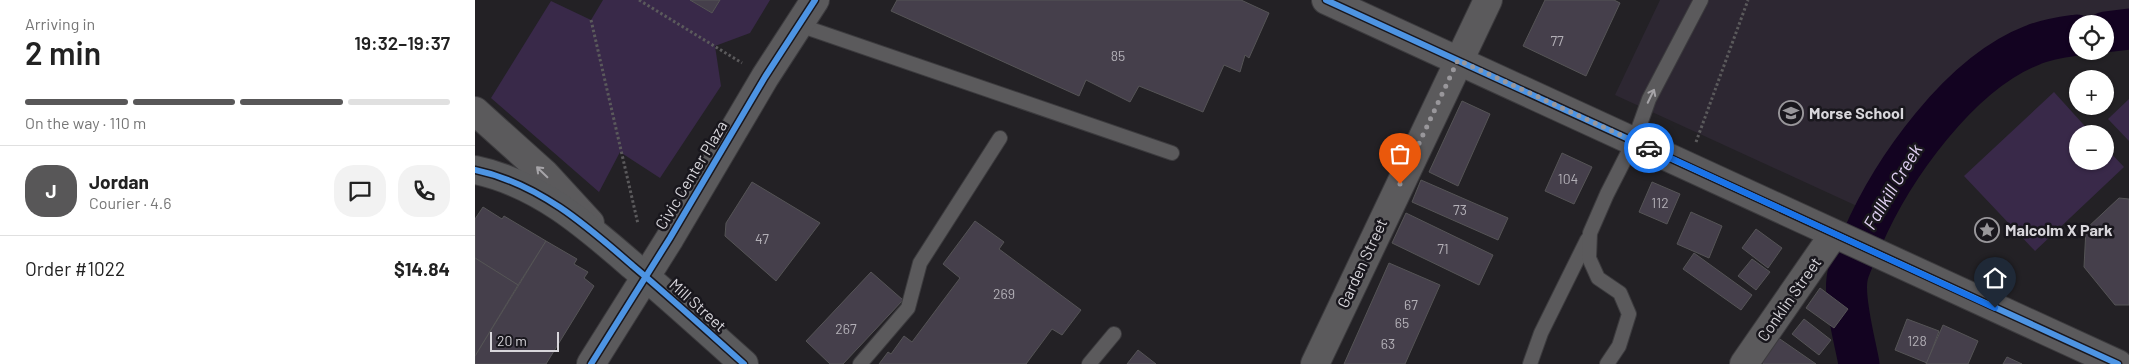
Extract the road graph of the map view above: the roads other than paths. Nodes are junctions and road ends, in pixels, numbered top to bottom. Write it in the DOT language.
graph roads {
  1 [pos="815,0"];
  2 [pos="1327,0"];
  3 [pos="1488,0"];
  4 [pos="1701,0"];
  5 [pos="799,25"];
  6 [pos="1458,60"];
  7 [pos="475,111"];
  8 [pos="1000,138"];
  9 [pos="1634,141"];
  10 [pos="1172,153"];
  11 [pos="475,170"];
  12 [pos="1591,234"];
  13 [pos="1839,236"];
  14 [pos="611,246"];
  15 [pos="646,276"];
  16 [pos="1114,334"];
  17 [pos="591,364"];
  18 [pos="745,364"];
  19 [pos="860,364"];
  20 [pos="1089,364"];
  21 [pos="1315,364"];
  22 [pos="1530,364"];
  23 [pos="1607,364"];
  24 [pos="1744,364"];
  25 [pos="2118,364"];
  1 -- 5 [label="street, Civic Center Plaza"];
  2 -- 6 [label="street"];
  3 -- 6 [label="street, Garden Street"];
  9 -- 4 [label="lane, one-way"];
  5 -- 10 [label="lane"];
  5 -- 15 [label="street, Civic Center Plaza"];
  6 -- 9 [label="street"];
  6 -- 21 [label="street, Garden Street"];
  14 -- 7 [label="street, Mill Street, one-way"];
  8 -- 19 [label="lane"];
  9 -- 12 [label="lane"];
  9 -- 13 [label="street"];
  11 -- 14 [label="highway"];
  12 -- 22 [label="lane"];
  12 -- 23 [label="lane"];
  13 -- 24 [label="street, Conklin Street"];
  13 -- 25 [label="street"];
  14 -- 15 [label="highway, Mill Street"];
  15 -- 17 [label="street, Civic Center Plaza"];
  15 -- 18 [label="highway, Mill Street"];
  16 -- 20 [label="lane"];
}
